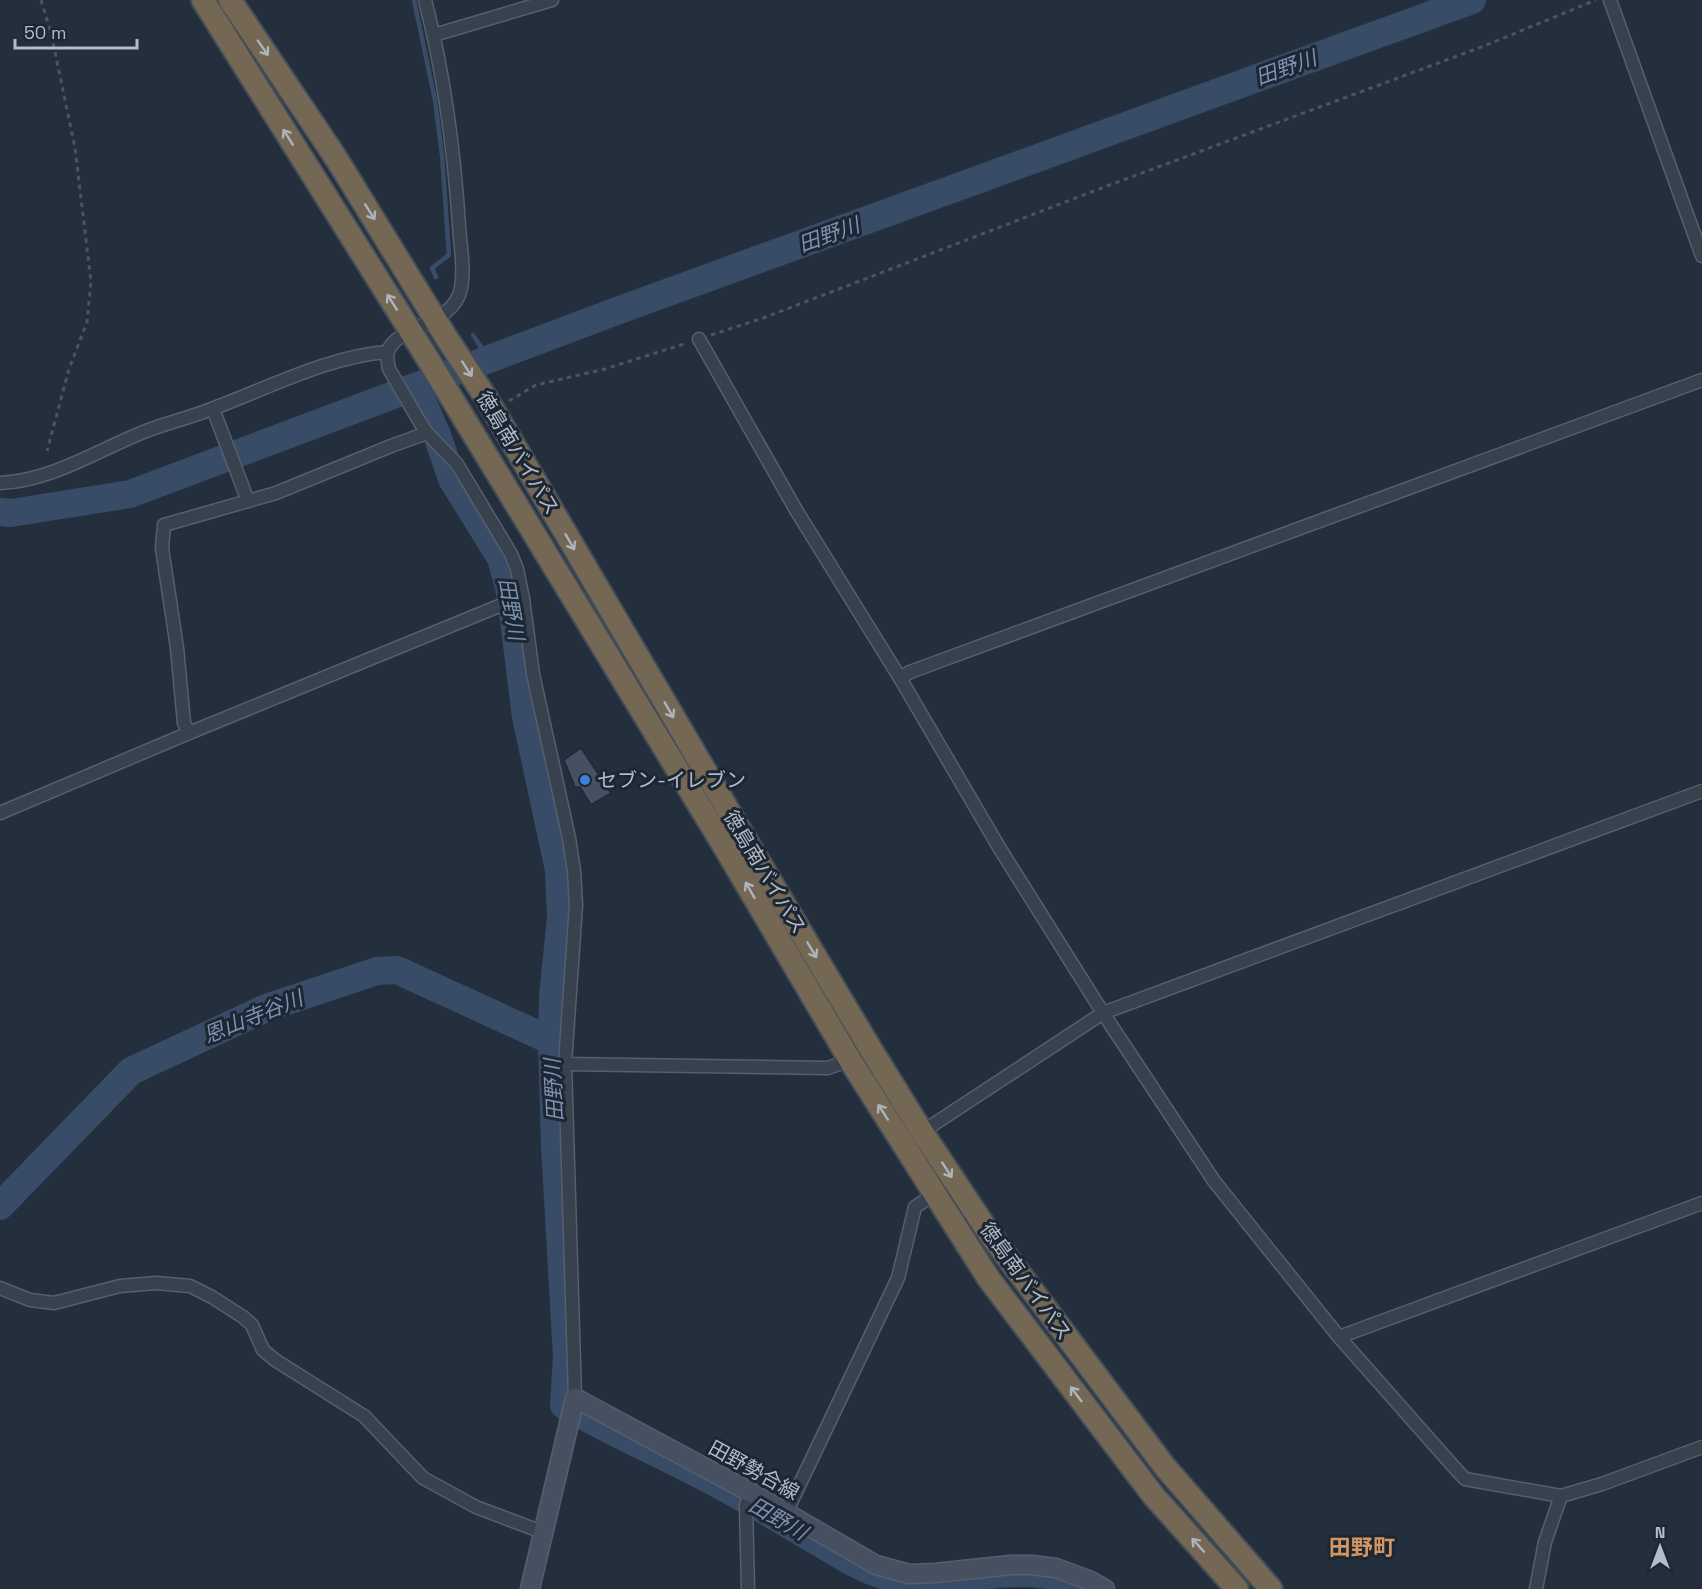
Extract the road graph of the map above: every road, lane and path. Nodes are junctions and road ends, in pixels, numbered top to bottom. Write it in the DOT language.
graph roads {
  1 [pos="41,0"];
  2 [pos="203,0"];
  3 [pos="230,0"];
  4 [pos="425,0"];
  5 [pos="552,0"];
  6 [pos="1596,0"];
  7 [pos="1610,0"];
  8 [pos="434,35"];
  9 [pos="1702,256"];
  10 [pos="441,328"];
  11 [pos="410,332"];
  12 [pos="699,339"];
  13 [pos="387,352"];
  14 [pos="1702,380"];
  15 [pos="490,405"];
  16 [pos="215,415"];
  17 [pos="424,429"];
  18 [pos="47,451"];
  19 [pos="0,483"];
  20 [pos="248,501"];
  21 [pos="520,599"];
  22 [pos="900,678"];
  23 [pos="189,733"];
  24 [pos="1702,791"];
  25 [pos="0,813"];
  26 [pos="1104,1013"];
  27 [pos="850,1060"];
  28 [pos="565,1064"];
  29 [pos="922,1131"];
  30 [pos="935,1194"];
  31 [pos="1702,1203"];
  32 [pos="0,1287"];
  33 [pos="1339,1337"];
  34 [pos="575,1398"];
  35 [pos="1702,1447"];
  36 [pos="1561,1496"];
  37 [pos="748,1497"];
  38 [pos="786,1513"];
  39 [pos="542,1532"];
  40 [pos="530,1589"];
  41 [pos="748,1589"];
  42 [pos="1105,1589"];
  43 [pos="1237,1589"];
  44 [pos="1271,1589"];
  45 [pos="1536,1589"];
  1 -- 18 [label="path"];
  11 -- 2 [label="highway, 徳島南バイパス, one-way"];
  3 -- 10 [label="highway, 徳島南バイパス, one-way"];
  4 -- 8 [label="street"];
  5 -- 8 [label="street"];
  6 -- 12 [label="path"];
  7 -- 9 [label="street"];
  8 -- 10 [label="street"];
  10 -- 11 [label="street"];
  10 -- 15 [label="highway, 徳島南バイパス, one-way"];
  11 -- 13 [label="street"];
  27 -- 11 [label="highway, 徳島南バイパス, one-way"];
  12 -- 15 [label="path"];
  12 -- 22 [label="street"];
  13 -- 16 [label="street"];
  13 -- 17 [label="street"];
  14 -- 22 [label="street"];
  15 -- 29 [label="highway, 徳島南バイパス, one-way"];
  16 -- 19 [label="street"];
  16 -- 20 [label="street"];
  17 -- 20 [label="street"];
  17 -- 21 [label="street"];
  20 -- 23 [label="street"];
  21 -- 23 [label="street"];
  21 -- 28 [label="street"];
  22 -- 26 [label="street"];
  23 -- 25 [label="street"];
  24 -- 26 [label="street"];
  26 -- 29 [label="street"];
  26 -- 33 [label="street"];
  27 -- 28 [label="street"];
  30 -- 27 [label="highway, 徳島南バイパス, one-way"];
  28 -- 34 [label="street"];
  29 -- 44 [label="highway, 徳島南バイパス, one-way"];
  30 -- 38 [label="street"];
  43 -- 30 [label="highway, 徳島南バイパス, one-way"];
  31 -- 33 [label="street"];
  32 -- 39 [label="street"];
  33 -- 36 [label="street"];
  34 -- 37 [label="main road, 田野勢合線"];
  34 -- 39 [label="main road"];
  35 -- 36 [label="street"];
  36 -- 45 [label="street"];
  37 -- 38 [label="main road, 田野勢合線"];
  37 -- 41 [label="street"];
  38 -- 42 [label="main road, 田野勢合線"];
  39 -- 40 [label="main road"];
}
